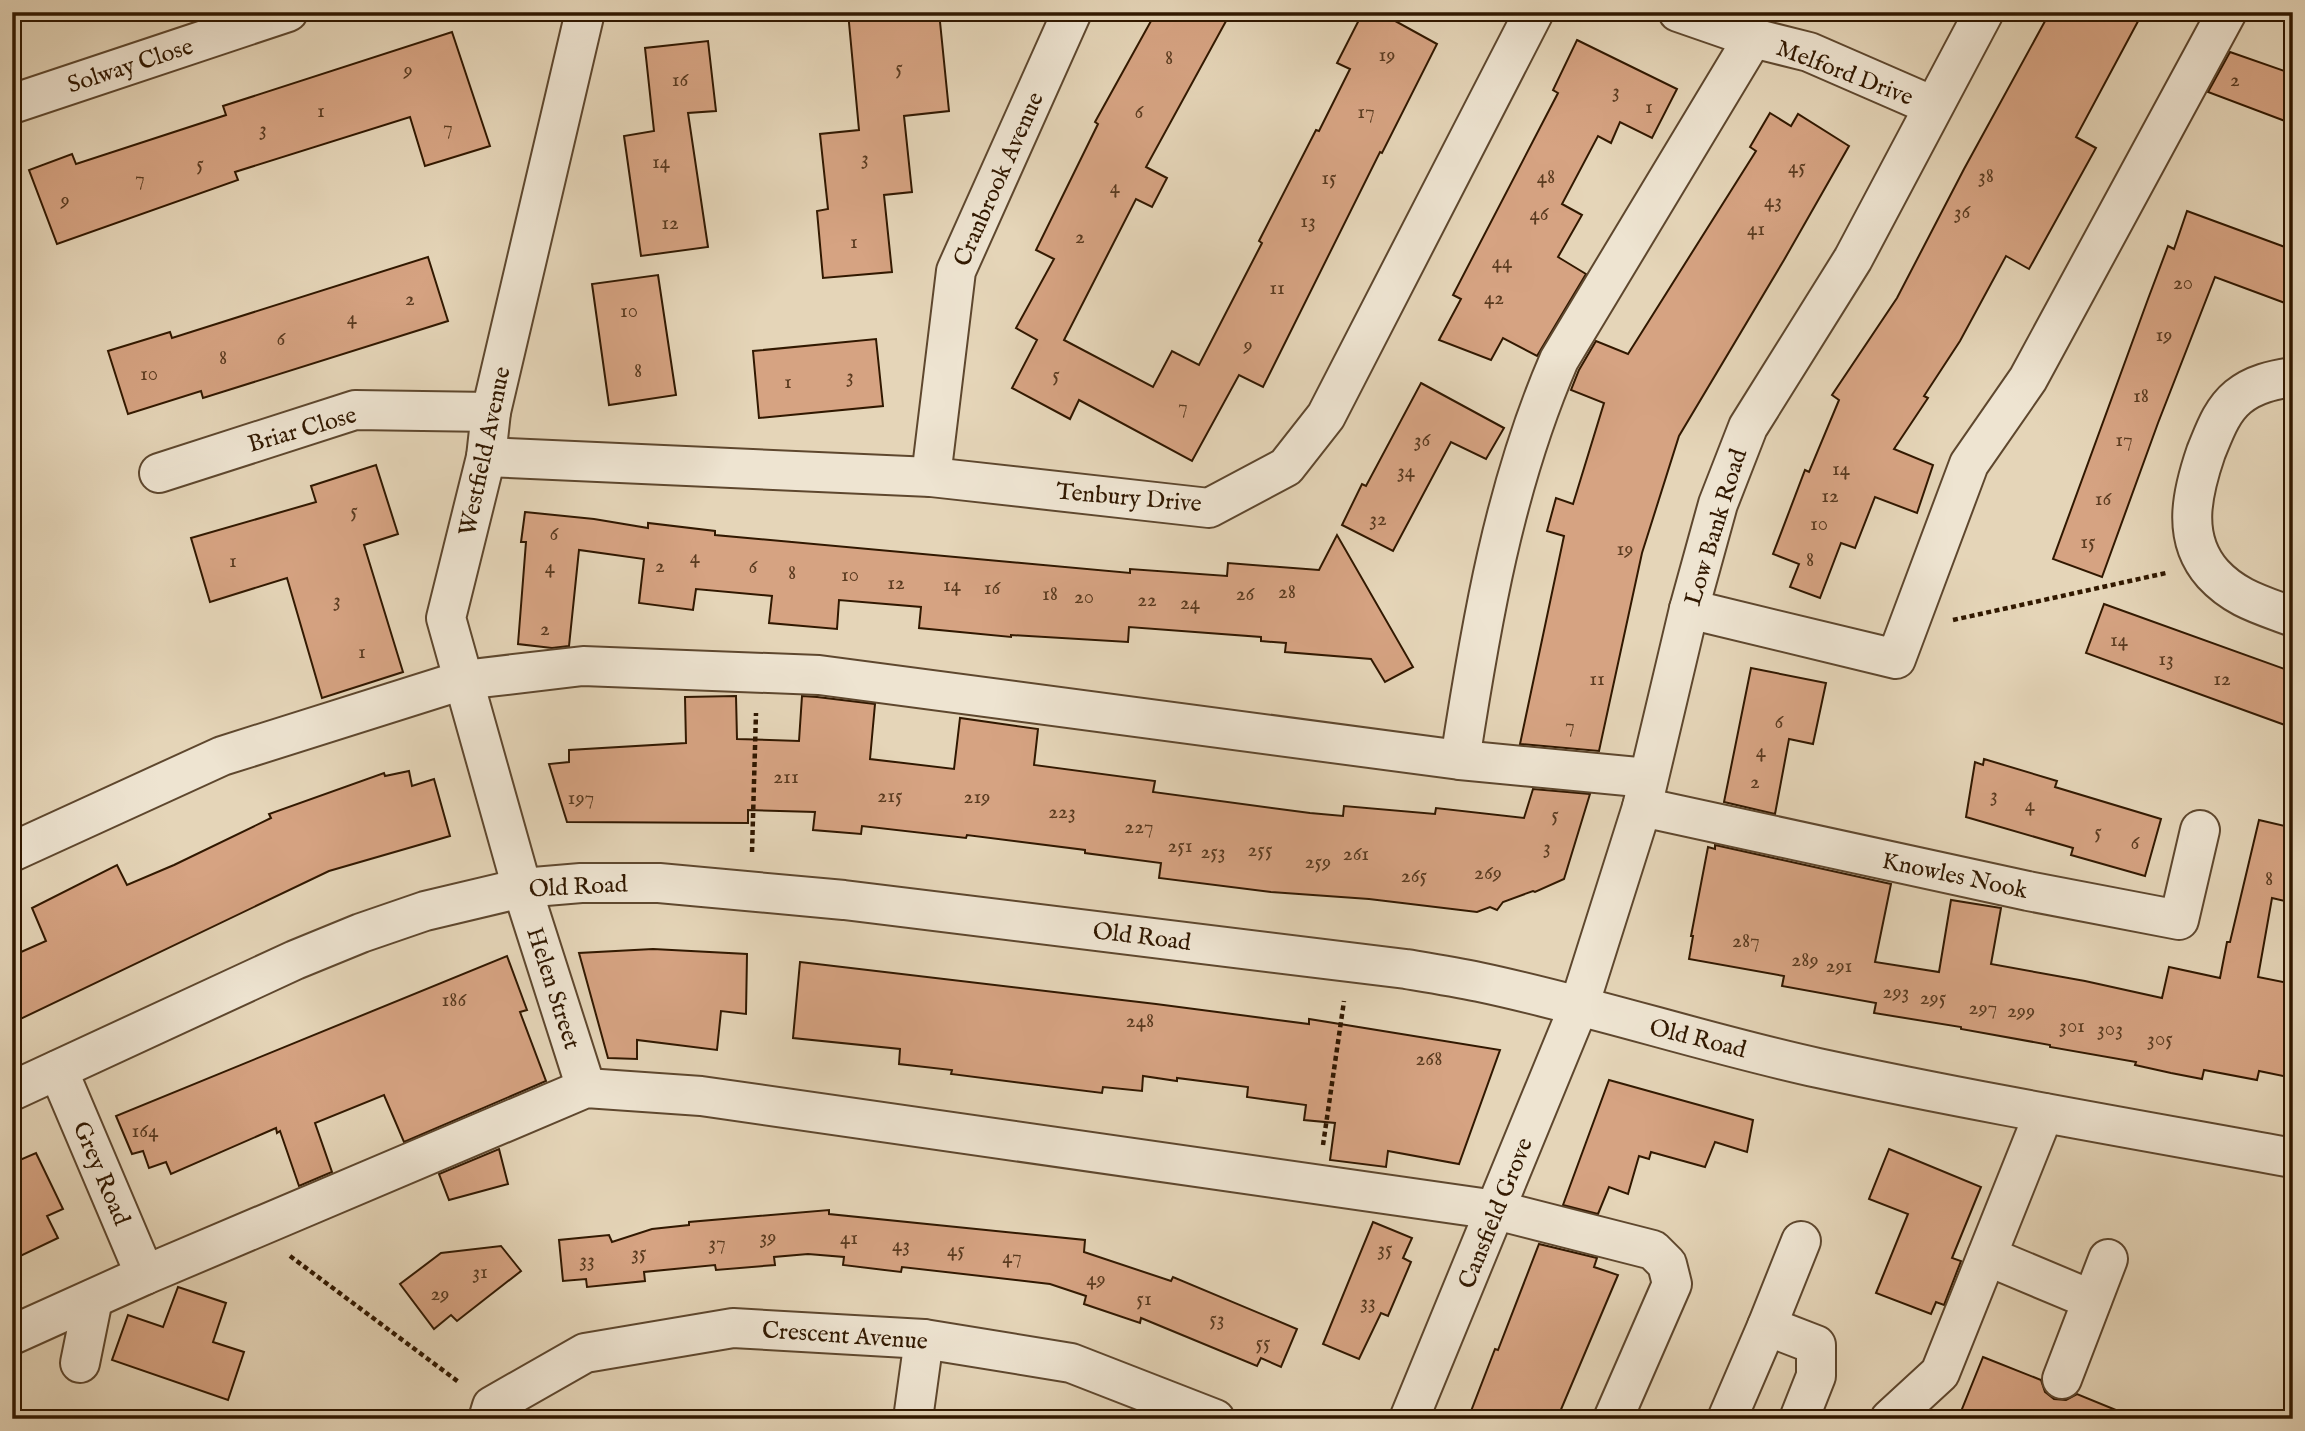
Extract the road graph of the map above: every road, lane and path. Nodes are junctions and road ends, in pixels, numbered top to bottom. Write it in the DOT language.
graph roads {
  1 [pos="288,12"];
  2 [pos="586,12"];
  3 [pos="1073,12"];
  4 [pos="1534,12"];
  5 [pos="1678,12"];
  6 [pos="1984,12"];
  7 [pos="2227,12"];
  8 [pos="1752,38"];
  9 [pos="12,104"];
  10 [pos="1933,106"];
  11 [pos="2293,377"];
  12 [pos="491,412"];
  13 [pos="486,457"];
  14 [pos="159,473"];
  15 [pos="931,477"];
  16 [pos="2207,564"];
  17 [pos="1689,609"];
  18 [pos="2293,617"];
  19 [pos="1907,630"];
  20 [pos="758,673"];
  21 [pos="463,680"];
  22 [pos="1461,760"];
  23 [pos="1645,792"];
  24 [pos="2200,830"];
  25 [pos="12,852"];
  26 [pos="522,888"];
  27 [pos="751,891"];
  28 [pos="1350,962"];
  29 [pos="1579,1006"];
  30 [pos="58,1070"];
  31 [pos="586,1088"];
  32 [pos="12,1091"];
  33 [pos="2044,1113"];
  34 [pos="2293,1158"];
  35 [pos="1318,1184"];
  36 [pos="1496,1210"];
  37 [pos="254,1229"];
  38 [pos="1801,1241"];
  39 [pos="1987,1256"];
  40 [pos="2108,1259"];
  41 [pos="145,1275"];
  42 [pos="93,1299"];
  43 [pos="2092,1300"];
  44 [pos="1767,1326"];
  45 [pos="12,1335"];
  46 [pos="924,1339"];
  47 [pos="80,1363"];
  48 [pos="2062,1379"];
  49 [pos="490,1412"];
  50 [pos="913,1419"];
  51 [pos="1214,1419"];
  52 [pos="1409,1419"];
  53 [pos="1613,1419"];
  54 [pos="1727,1419"];
  55 [pos="1799,1419"];
  56 [pos="1890,1419"];
  1 -- 9 [label="street, Solway Close"];
  2 -- 12 [label="street, Westfield Avenue"];
  3 -- 15 [label="street, Cranbrook Avenue"];
  4 -- 15 [label="street, Tenbury Drive"];
  5 -- 8 [label="street, Melford Drive"];
  6 -- 10 [label="street, Low Bank Road"];
  7 -- 19 [label="street"];
  8 -- 10 [label="street, Melford Drive"];
  8 -- 22 [label="street"];
  10 -- 17 [label="street, Low Bank Road"];
  11 -- 16 [label="street"];
  12 -- 13 [label="street, Westfield Avenue"];
  12 -- 14 [label="street, Briar Close"];
  13 -- 15 [label="street, Tenbury Drive"];
  13 -- 21 [label="street, Westfield Avenue"];
  16 -- 18 [label="street"];
  16 -- 19 [label="path"];
  17 -- 19 [label="street"];
  17 -- 23 [label="street, Low Bank Road"];
  20 -- 21 [label="street"];
  20 -- 22 [label="street"];
  20 -- 27 [label="path"];
  21 -- 25 [label="street"];
  21 -- 26 [label="street, Westfield Avenue"];
  22 -- 23 [label="street"];
  23 -- 24 [label="street, Knowles Nook"];
  23 -- 29 [label="street, Low Bank Road"];
  26 -- 27 [label="street, Old Road"];
  26 -- 30 [label="street, Old Road"];
  26 -- 31 [label="street, Helen Street"];
  27 -- 28 [label="street, Old Road"];
  28 -- 29 [label="street, Old Road"];
  28 -- 35 [label="path"];
  29 -- 33 [label="street, Old Road"];
  29 -- 36 [label="street, Cansfield Grove"];
  30 -- 32 [label="street, Old Road"];
  30 -- 41 [label="street, Grey Road"];
  31 -- 35 [label="street"];
  31 -- 37 [label="street"];
  33 -- 34 [label="street, Old Road"];
  33 -- 39 [label="street"];
  35 -- 36 [label="street"];
  36 -- 52 [label="street, Cansfield Grove"];
  36 -- 53 [label="street"];
  37 -- 41 [label="street"];
  37 -- 49 [label="path"];
  38 -- 44 [label="street"];
  39 -- 43 [label="street"];
  39 -- 56 [label="street"];
  40 -- 43 [label="street"];
  41 -- 42 [label="street"];
  42 -- 45 [label="street"];
  42 -- 47 [label="street"];
  43 -- 48 [label="street"];
  44 -- 54 [label="street"];
  44 -- 55 [label="street"];
  46 -- 49 [label="street, Crescent Avenue"];
  46 -- 50 [label="street"];
  46 -- 51 [label="street, Crescent Avenue"];
}
